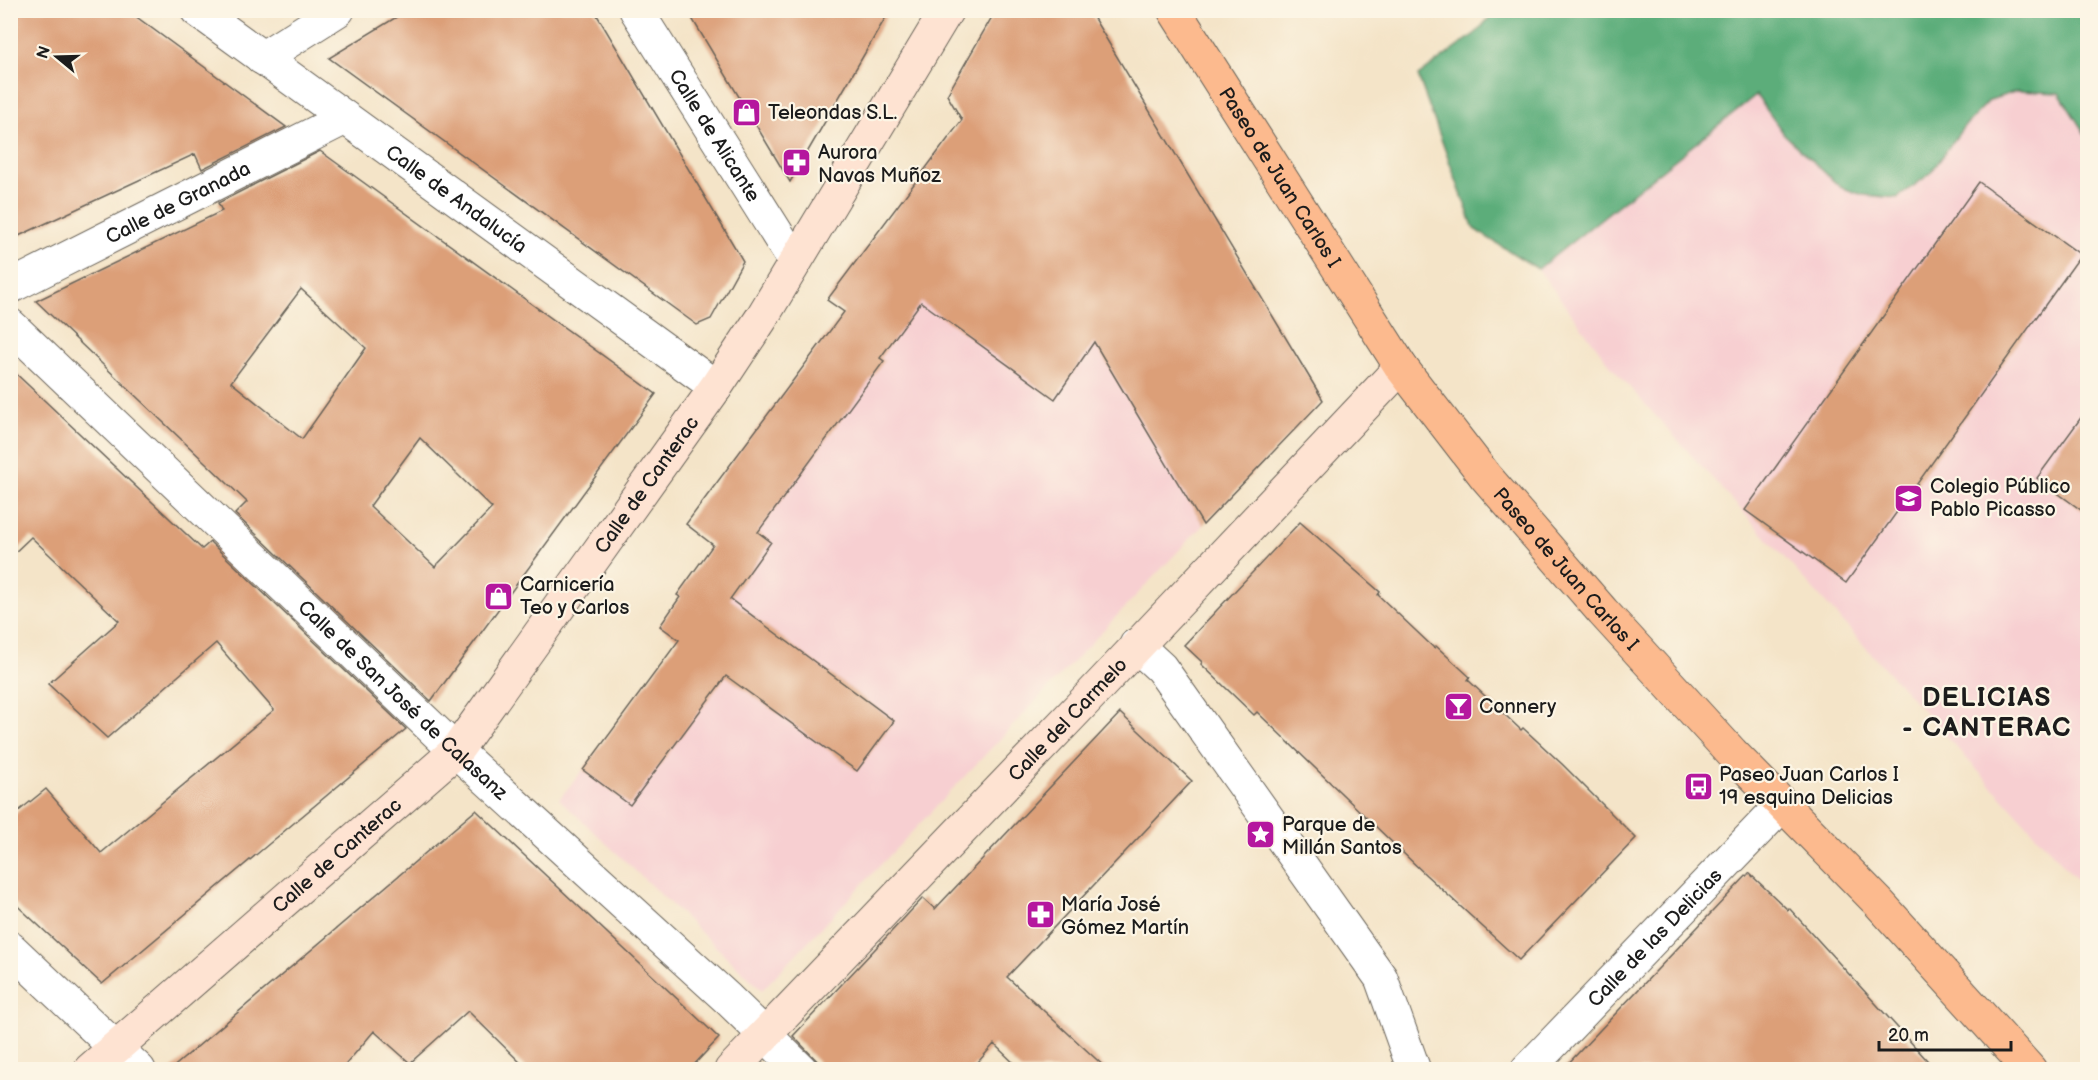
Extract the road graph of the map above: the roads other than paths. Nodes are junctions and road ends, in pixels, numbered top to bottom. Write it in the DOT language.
graph roads {
  1 [pos="197,10"];
  2 [pos="338,10"];
  3 [pos="636,10"];
  4 [pos="947,10"];
  5 [pos="1174,10"];
  6 [pos="262,58"];
  7 [pos="345,118"];
  8 [pos="795,262"];
  9 [pos="10,287"];
  10 [pos="10,326"];
  11 [pos="1401,367"];
  12 [pos="716,387"];
  13 [pos="1136,645"];
  14 [pos="456,751"];
  15 [pos="1782,805"];
  16 [pos="10,948"];
  17 [pos="764,1033"];
  18 [pos="128,1058"];
  19 [pos="90,1070"];
  20 [pos="731,1070"];
  21 [pos="801,1070"];
  22 [pos="1414,1070"];
  23 [pos="1527,1070"];
  24 [pos="2030,1070"];
  1 -- 6 [label="street, Calle de Andalucía"];
  2 -- 6 [label="street"];
  3 -- 8 [label="street, Calle de Alicante"];
  4 -- 8 [label="street, Calle de Canterac"];
  5 -- 11 [label="main road, Paseo de Juan Carlos I"];
  6 -- 7 [label="street, Calle de Andalucía"];
  7 -- 9 [label="street, Calle de Granada"];
  7 -- 12 [label="street, Calle de Andalucía"];
  8 -- 12 [label="street, Calle de Canterac"];
  10 -- 14 [label="street, Calle de San José de Calasanz"];
  11 -- 13 [label="street, Calle del Carmelo"];
  11 -- 15 [label="main road, Paseo de Juan Carlos I"];
  12 -- 14 [label="street, Calle de Canterac"];
  13 -- 17 [label="street, Calle del Carmelo"];
  13 -- 22 [label="street"];
  14 -- 17 [label="street, Calle de San José de Calasanz"];
  14 -- 18 [label="street, Calle de Canterac"];
  15 -- 23 [label="street, Calle de las Delicias"];
  15 -- 24 [label="main road, Paseo de Juan Carlos I"];
  16 -- 18 [label="street"];
  17 -- 20 [label="street, Calle del Carmelo"];
  17 -- 21 [label="street, Calle de San José de Calasanz"];
  18 -- 19 [label="street, Calle de Canterac"];
}
